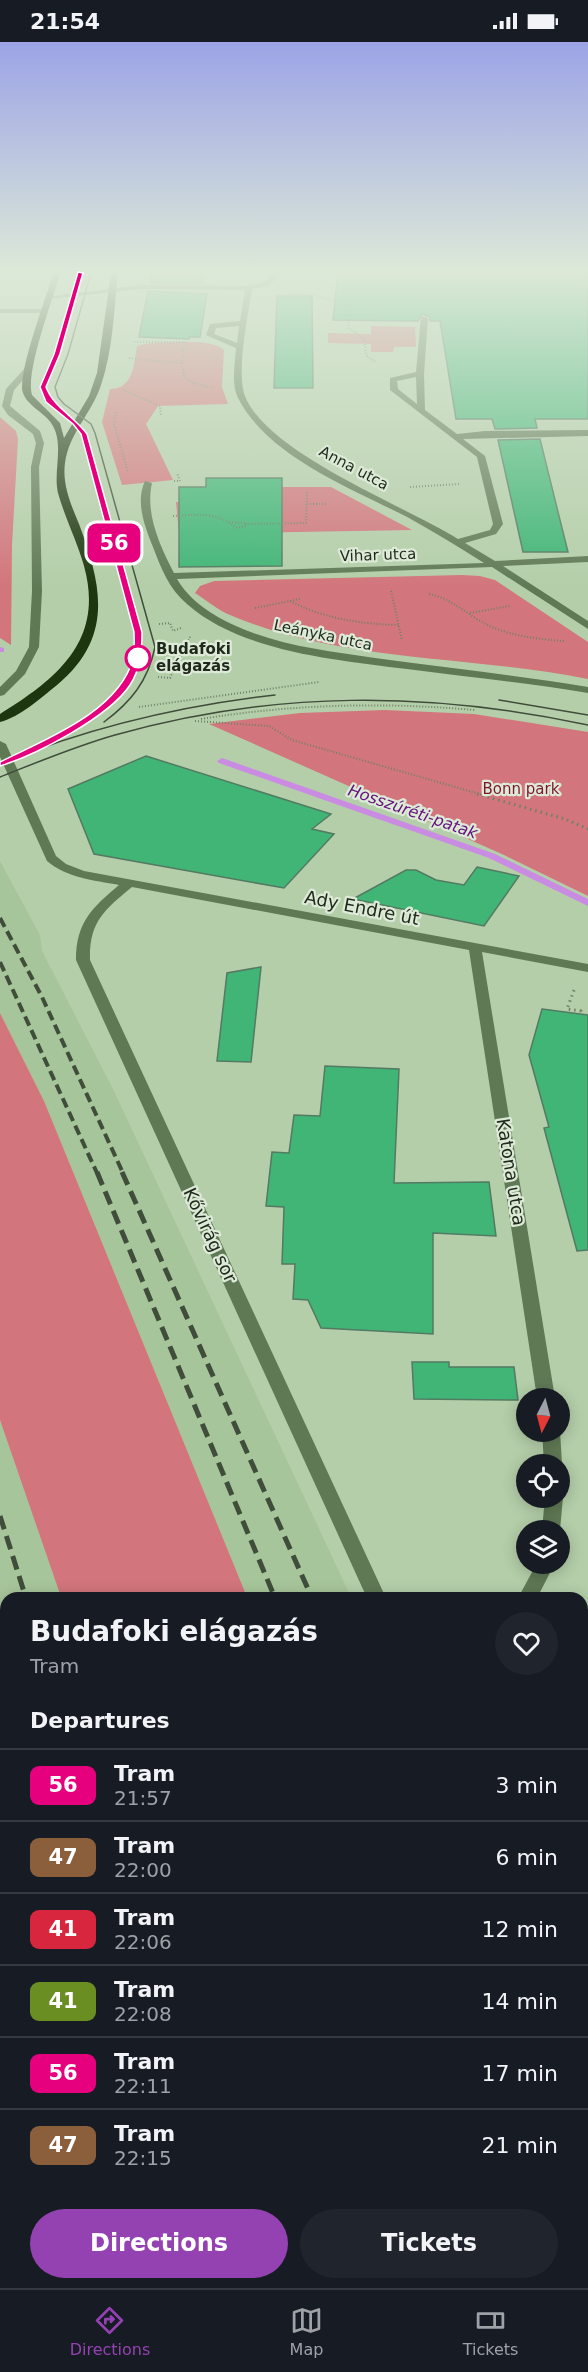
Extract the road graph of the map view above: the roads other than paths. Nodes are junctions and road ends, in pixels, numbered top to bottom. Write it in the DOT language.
graph roads {
  1 [pos="21,378"];
  2 [pos="27,378"];
  3 [pos="98,378"];
  4 [pos="241,378"];
  5 [pos="403,378"];
  6 [pos="420,378"];
  7 [pos="421,410"];
  8 [pos="588,434"];
  9 [pos="455,437"];
  10 [pos="62,450"];
  11 [pos="147,484"];
  12 [pos="457,542"];
  13 [pos="588,559"];
  14 [pos="495,565"];
  15 [pos="169,576"];
  16 [pos="588,626"];
  17 [pos="588,690"];
  18 [pos="0,693"];
  19 [pos="0,719"];
  20 [pos="0,744"];
  21 [pos="129,882"];
  22 [pos="475,947"];
  23 [pos="588,968"];
  24 [pos="544,1388"];
  25 [pos="540,1574"];
  26 [pos="374,1592"];
  27 [pos="530,1592"];
  1 -- 18 [label="street"];
  2 -- 10 [label="main road"];
  3 -- 10 [label="main road"];
  4 -- 12 [label="street, Anna utca"];
  5 -- 7 [label="street"];
  6 -- 7 [label="street"];
  7 -- 9 [label="street"];
  8 -- 9 [label="street"];
  9 -- 12 [label="street"];
  10 -- 19 [label="main road"];
  11 -- 15 [label="street, Leányka utca"];
  12 -- 14 [label="street, Anna utca"];
  13 -- 14 [label="street, Vihar utca"];
  14 -- 15 [label="street, Vihar utca"];
  14 -- 16 [label="street, Anna utca"];
  15 -- 17 [label="street, Leányka utca"];
  20 -- 21 [label="street, Ady Endre út"];
  21 -- 22 [label="street, Ady Endre út"];
  21 -- 26 [label="street, Kővirág sor"];
  22 -- 23 [label="street, Ady Endre út"];
  22 -- 24 [label="street, Katona utca"];
  25 -- 27 [label="street"];
}
